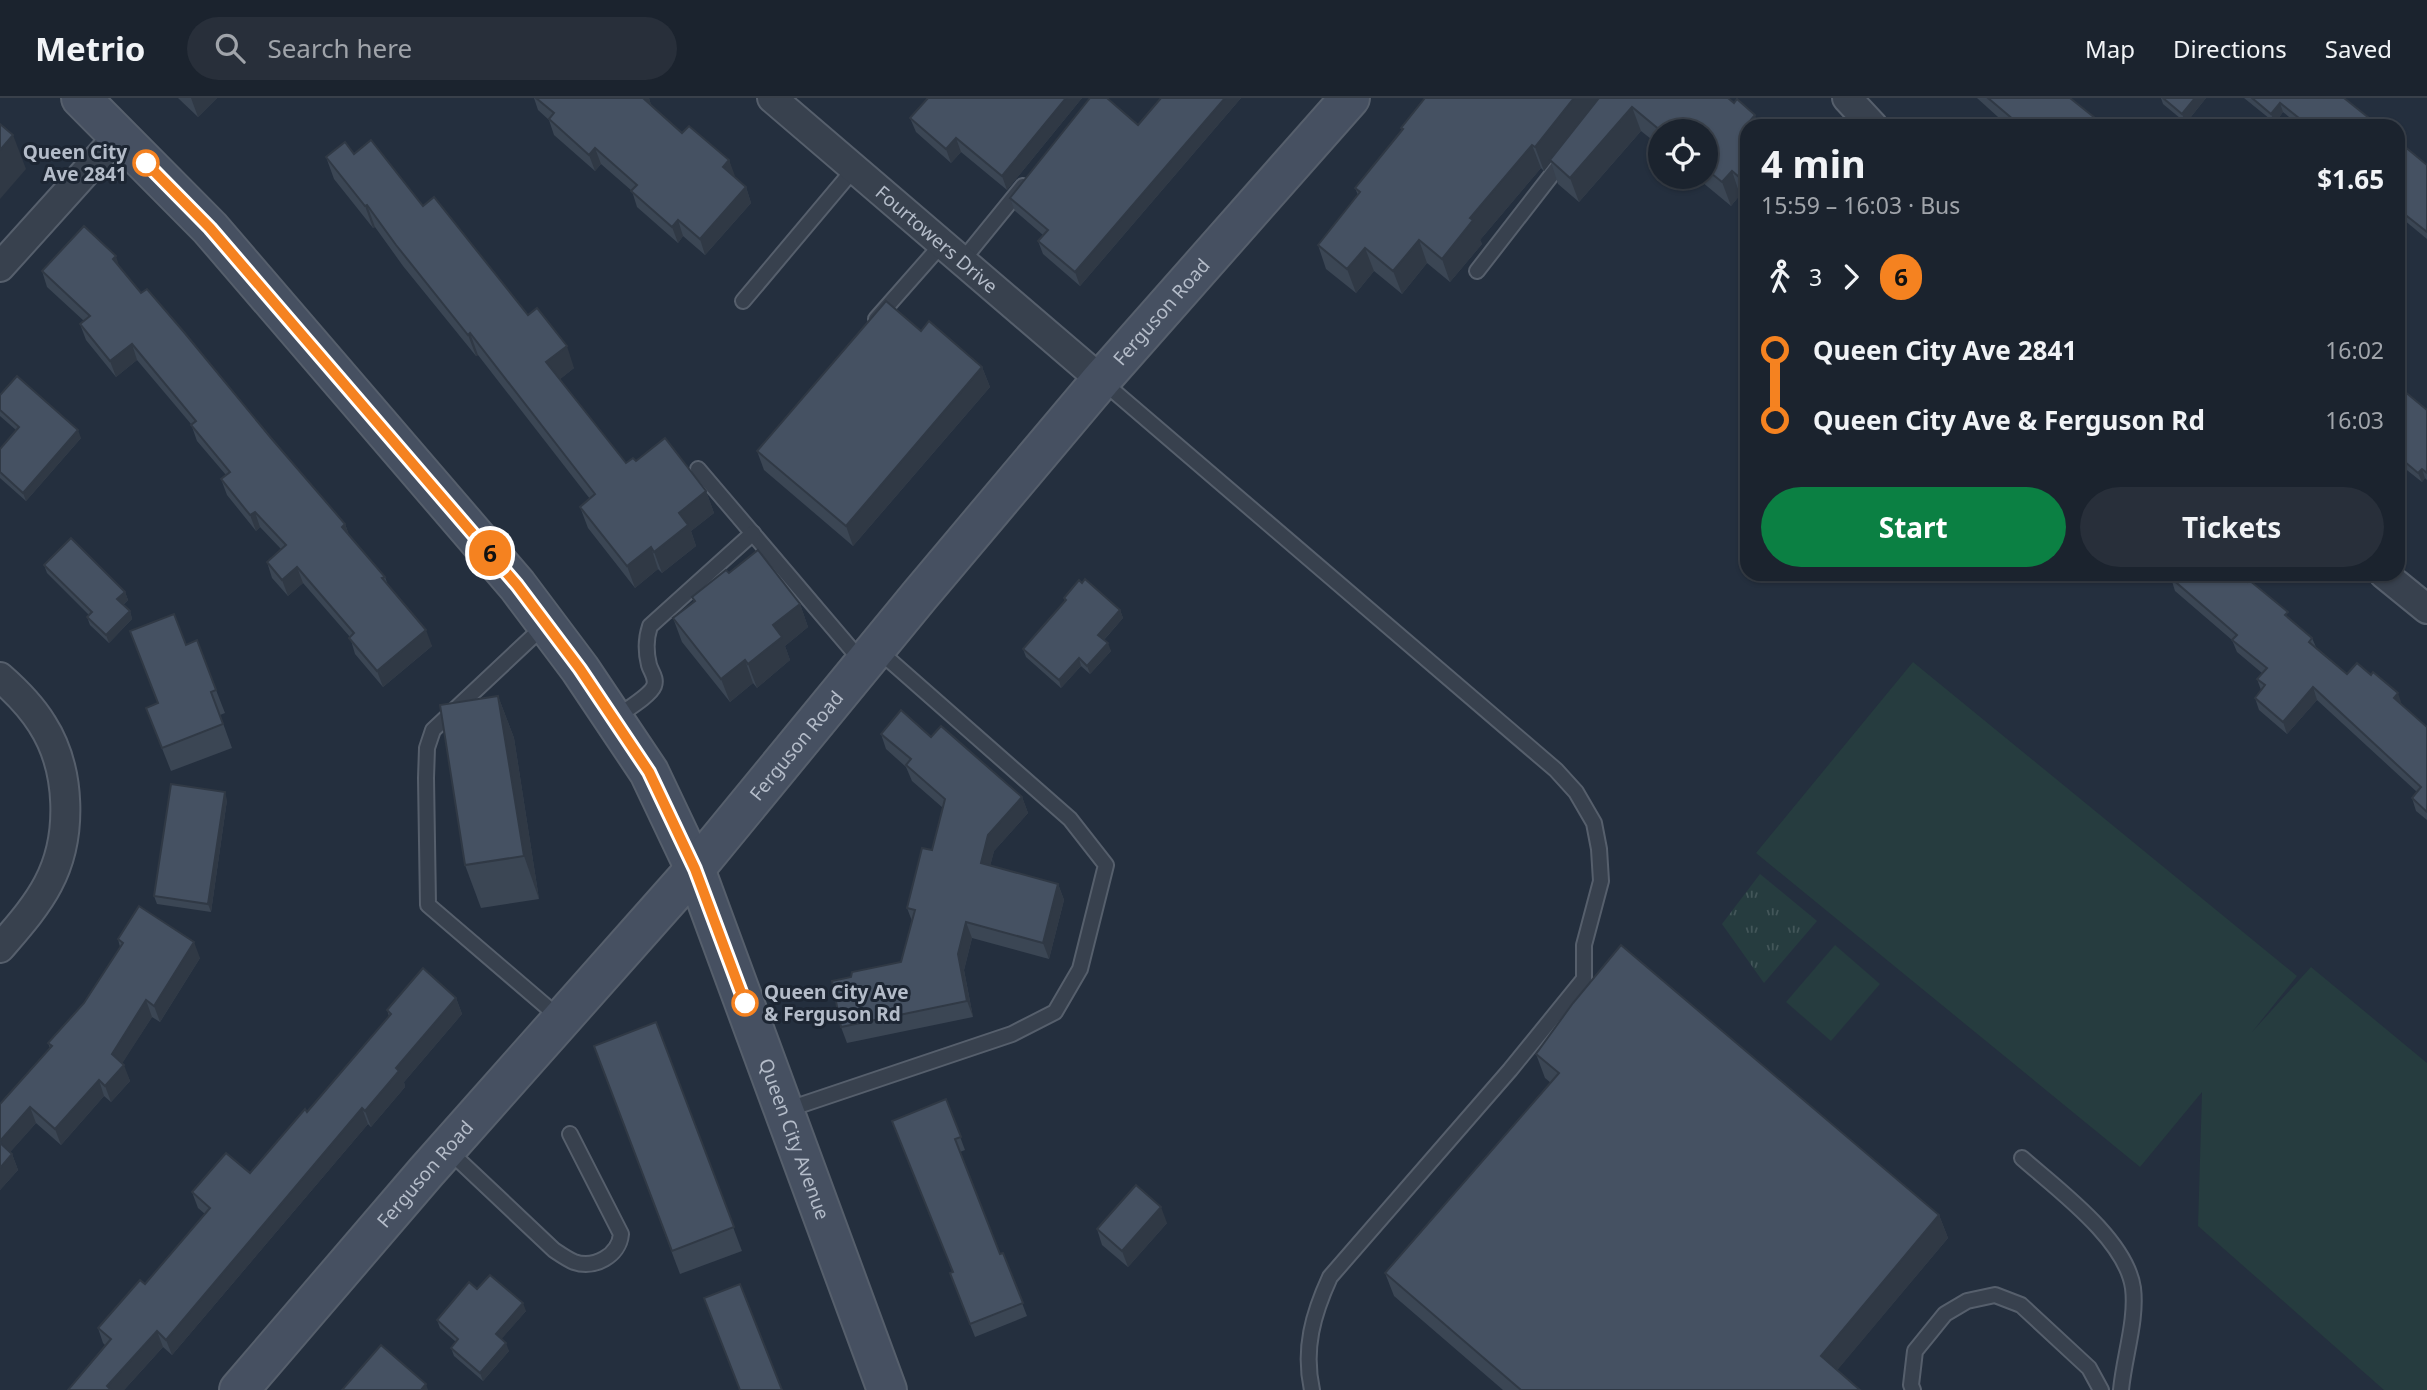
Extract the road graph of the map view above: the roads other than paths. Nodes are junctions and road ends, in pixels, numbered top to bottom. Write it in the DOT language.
graph roads {
  1 [pos="772,98"];
  2 [pos="1350,98"];
  3 [pos="1847,98"];
  4 [pos="100,110"];
  5 [pos="1866,119"];
  6 [pos="1570,152"];
  7 [pos="854,169"];
  8 [pos="1033,174"];
  9 [pos="952,252"];
  10 [pos="0,267"];
  11 [pos="1477,271"];
  12 [pos="743,301"];
  13 [pos="862,334"];
  14 [pos="1101,380"];
  15 [pos="698,469"];
  16 [pos="753,533"];
  17 [pos="2393,581"];
  18 [pos="2427,609"];
  19 [pos="547,624"];
  20 [pos="870,656"];
  21 [pos="0,677"];
  22 [pos="614,719"];
  23 [pos="695,869"];
  24 [pos="0,948"];
  25 [pos="562,1020"];
  26 [pos="785,1111"];
  27 [pos="570,1134"];
  28 [pos="447,1149"];
  29 [pos="2022,1158"];
  30 [pos="239,1390"];
  31 [pos="887,1390"];
  32 [pos="1312,1390"];
  33 [pos="1913,1390"];
  34 [pos="2101,1390"];
  35 [pos="2121,1390"];
  1 -- 7 [label="street, Fourtowers Drive"];
  2 -- 14 [label="street, Ferguson Road"];
  3 -- 5 [label="street"];
  4 -- 10 [label="street"];
  4 -- 19 [label="street, Queen City Avenue"];
  6 -- 11 [label="lane"];
  7 -- 9 [label="street, Fourtowers Drive"];
  7 -- 12 [label="lane"];
  8 -- 9 [label="lane"];
  9 -- 13 [label="lane"];
  9 -- 14 [label="street, Fourtowers Drive"];
  14 -- 20 [label="street, Ferguson Road"];
  14 -- 32 [label="lane"];
  15 -- 16 [label="lane"];
  16 -- 20 [label="lane"];
  16 -- 22 [label="lane"];
  17 -- 18 [label="street"];
  19 -- 22 [label="street, Queen City Avenue"];
  19 -- 25 [label="lane"];
  20 -- 23 [label="street, Ferguson Road"];
  20 -- 26 [label="lane"];
  21 -- 24 [label="street"];
  22 -- 23 [label="street, Queen City Avenue"];
  23 -- 25 [label="street, Ferguson Road"];
  23 -- 26 [label="street, Queen City Avenue"];
  25 -- 28 [label="street, Ferguson Road"];
  26 -- 31 [label="street, Queen City Avenue"];
  27 -- 28 [label="lane"];
  28 -- 30 [label="street, Ferguson Road"];
  29 -- 35 [label="lane"];
  33 -- 34 [label="lane"];
}
